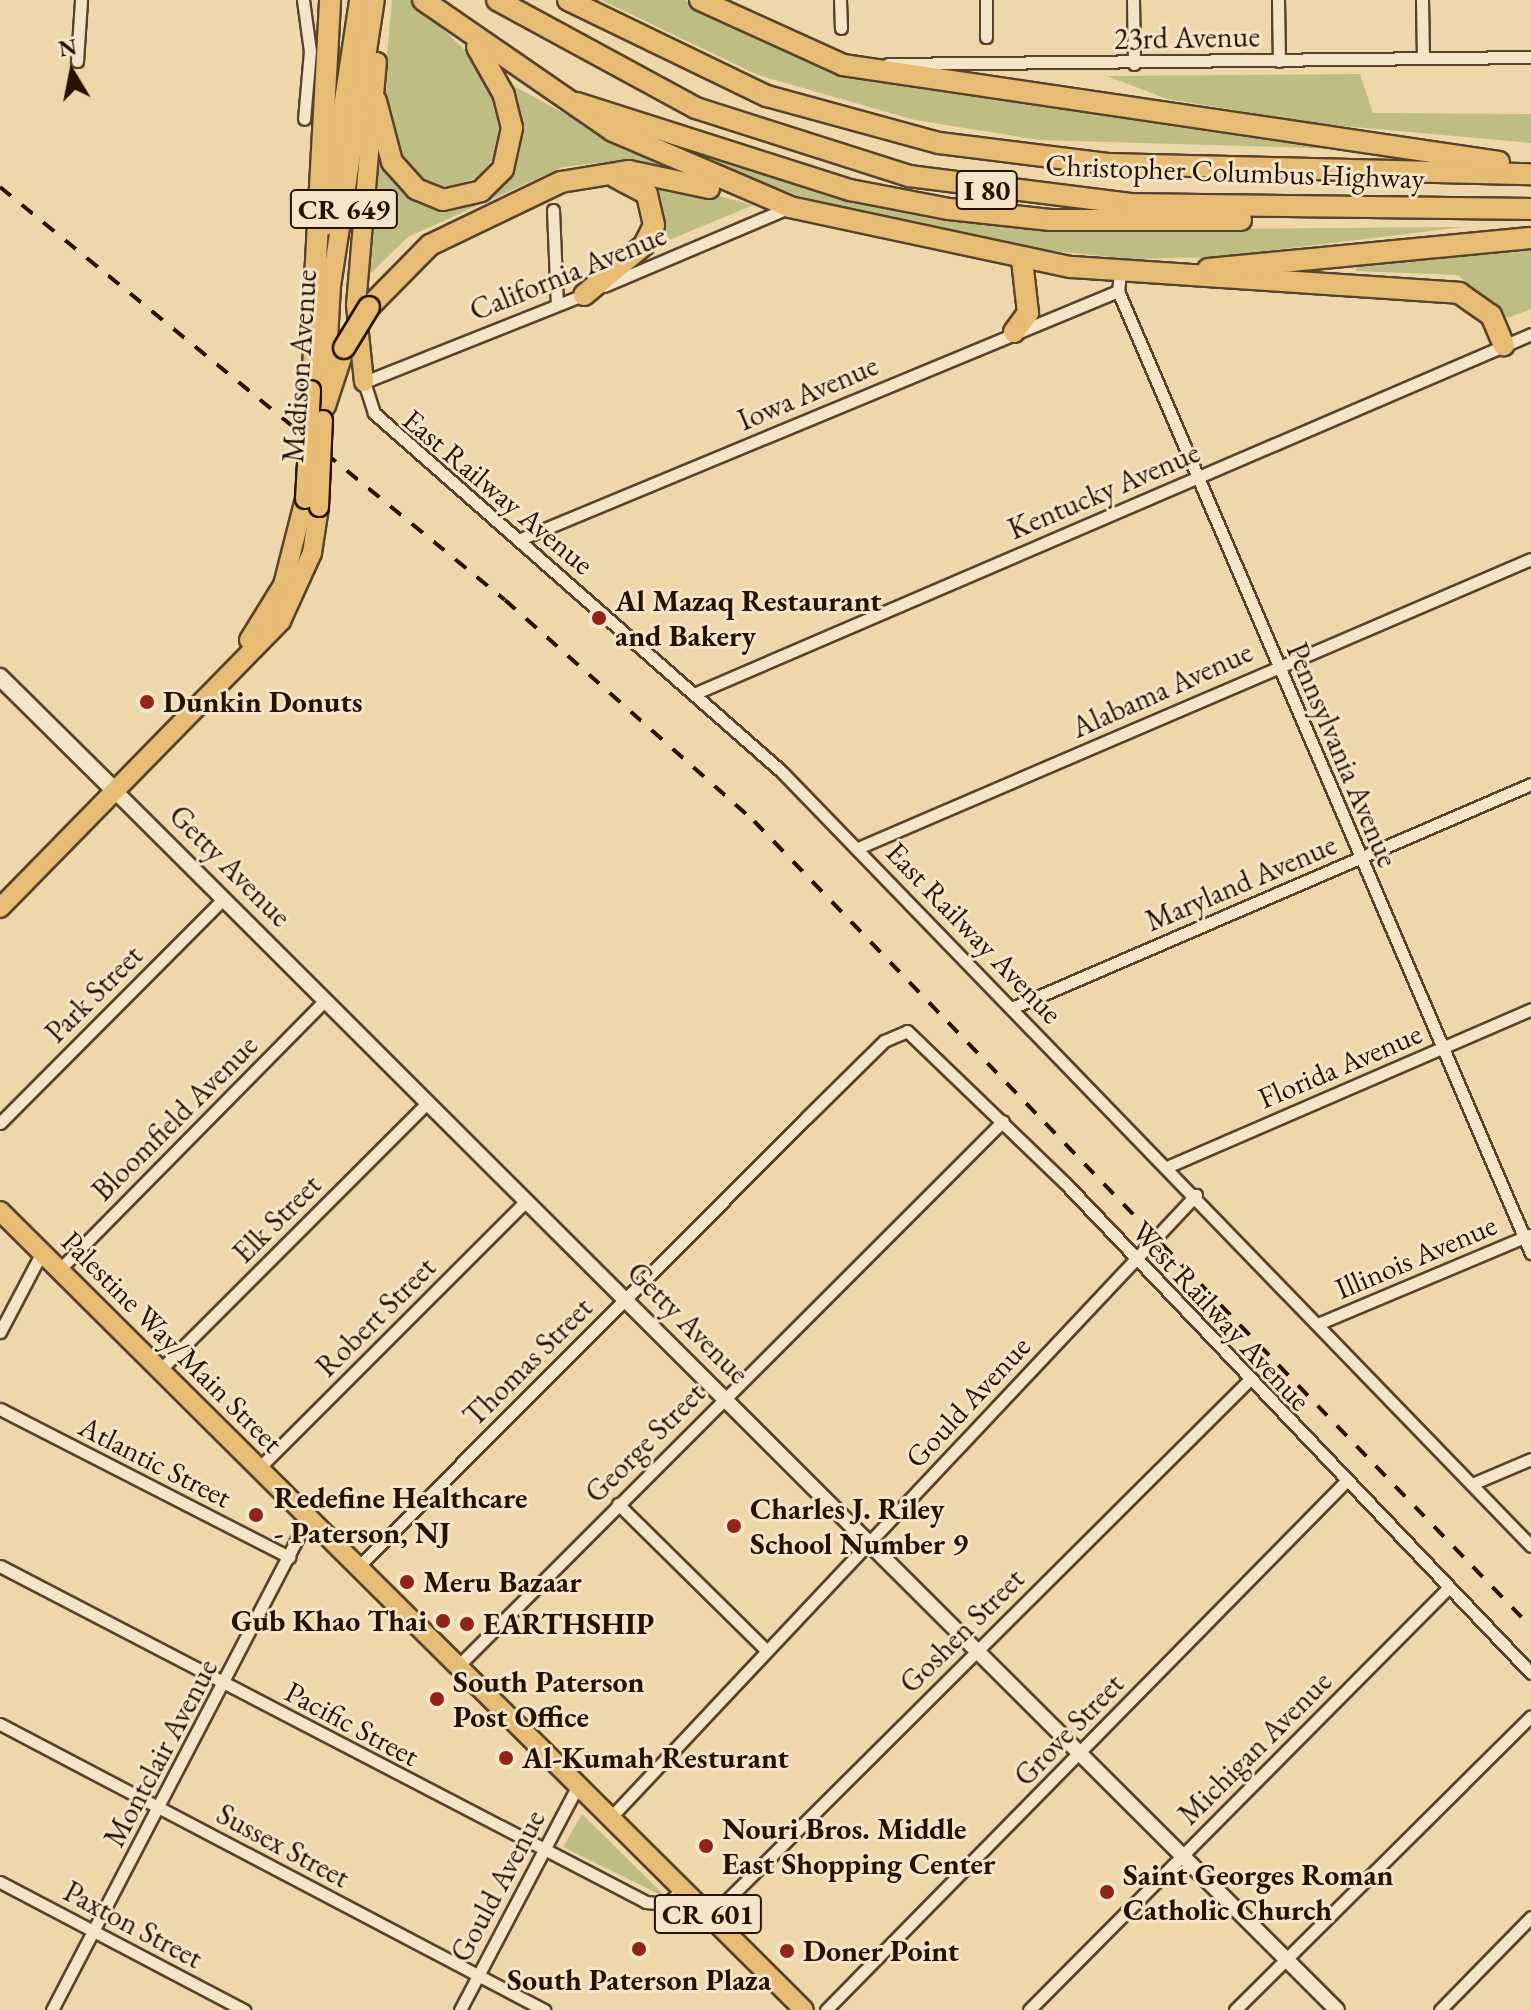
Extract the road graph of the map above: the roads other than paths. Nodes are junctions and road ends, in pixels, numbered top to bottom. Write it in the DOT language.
graph roads {
  1 [pos="81,0"];
  2 [pos="303,0"];
  3 [pos="330,0"];
  4 [pos="359,0"];
  5 [pos="376,0"];
  6 [pos="423,0"];
  7 [pos="497,0"];
  8 [pos="568,0"];
  9 [pos="700,0"];
  10 [pos="840,0"];
  11 [pos="986,0"];
  12 [pos="1133,0"];
  13 [pos="1278,0"];
  14 [pos="1422,0"];
  15 [pos="841,28"];
  16 [pos="986,37"];
  17 [pos="473,40"];
  18 [pos="1531,57"];
  19 [pos="1423,58"];
  20 [pos="77,61"];
  21 [pos="1279,61"];
  22 [pos="1134,64"];
  23 [pos="843,65"];
  24 [pos="561,100"];
  25 [pos="376,101"];
  26 [pos="304,119"];
  27 [pos="1531,166"];
  28 [pos="595,174"];
  29 [pos="1531,174"];
  30 [pos="760,196"];
  31 [pos="790,207"];
  32 [pos="1523,209"];
  33 [pos="553,210"];
  34 [pos="1531,238"];
  35 [pos="1022,260"];
  36 [pos="1149,275"];
  37 [pos="315,279"];
  38 [pos="1119,282"];
  39 [pos="584,295"];
  40 [pos="557,304"];
  41 [pos="1014,332"];
  42 [pos="1531,334"];
  43 [pos="1504,345"];
  44 [pos="364,382"];
  45 [pos="324,413"];
  46 [pos="1198,477"];
  47 [pos="312,503"];
  48 [pos="518,540"];
  49 [pos="1531,559"];
  50 [pos="1277,666"];
  51 [pos="2,684"];
  52 [pos="696,693"];
  53 [pos="1531,784"];
  54 [pos="115,791"];
  55 [pos="858,848"];
  56 [pos="1360,857"];
  57 [pos="223,899"];
  58 [pos="0,908"];
  59 [pos="325,1000"];
  60 [pos="1014,1007"];
  61 [pos="1531,1009"];
  62 [pos="1442,1048"];
  63 [pos="868,1058"];
  64 [pos="427,1103"];
  65 [pos="1003,1121"];
  66 [pos="0,1123"];
  67 [pos="1169,1166"];
  68 [pos="1196,1195"];
  69 [pos="526,1201"];
  70 [pos="0,1211"];
  71 [pos="1528,1236"];
  72 [pos="42,1252"];
  73 [pos="1531,1253"];
  74 [pos="1135,1259"];
  75 [pos="59,1270"];
  76 [pos="625,1299"];
  77 [pos="1320,1323"];
  78 [pos="0,1332"];
  79 [pos="161,1369"];
  80 [pos="1248,1381"];
  81 [pos="723,1397"];
  82 [pos="0,1409"];
  83 [pos="1531,1459"];
  84 [pos="260,1467"];
  85 [pos="1345,1482"];
  86 [pos="1472,1484"];
  87 [pos="618,1504"];
  88 [pos="309,1516"];
  89 [pos="869,1543"];
  90 [pos="1531,1546"];
  91 [pos="289,1557"];
  92 [pos="0,1566"];
  93 [pos="359,1566"];
  94 [pos="1448,1588"];
  95 [pos="977,1650"];
  96 [pos="767,1651"];
  97 [pos="459,1665"];
  98 [pos="1531,1673"];
  99 [pos="224,1684"];
  100 [pos="1531,1716"];
  101 [pos="0,1724"];
  102 [pos="1080,1753"];
  103 [pos="578,1785"];
  104 [pos="159,1808"];
  105 [pos="611,1817"];
  106 [pos="543,1852"];
  107 [pos="1182,1856"];
  108 [pos="0,1882"];
  109 [pos="683,1889"];
  110 [pos="710,1917"];
  111 [pos="1531,1917"];
  112 [pos="94,1932"];
  113 [pos="1286,1959"];
  114 [pos="479,1975"];
  115 [pos="52,2010"];
  116 [pos="244,2010"];
  117 [pos="460,2010"];
  118 [pos="544,2010"];
  119 [pos="804,2010"];
  120 [pos="826,2010"];
  121 [pos="1029,2010"];
  122 [pos="1235,2010"];
  123 [pos="1337,2010"];
  124 [pos="1440,2010"];
  1 -- 20 [label="street"];
  2 -- 26 [label="street"];
  3 -- 37 [label="highway"];
  4 -- 37 [label="main road, Madison Avenue / CR 649"];
  5 -- 25 [label="main road"];
  5 -- 45 [label="main road, Madison Avenue / CR 649"];
  6 -- 17 [label="highway"];
  7 -- 32 [label="highway, Christopher Columbus Highway / I 80"];
  8 -- 29 [label="highway, Christopher Columbus Highway / I 80"];
  9 -- 23 [label="highway"];
  10 -- 15 [label="street"];
  11 -- 16 [label="street"];
  12 -- 22 [label="street"];
  13 -- 21 [label="street"];
  14 -- 19 [label="street"];
  17 -- 24 [label="highway"];
  17 -- 25 [label="highway"];
  18 -- 19 [label="street, 23rd Avenue"];
  19 -- 21 [label="street, 23rd Avenue"];
  21 -- 22 [label="street, 23rd Avenue"];
  22 -- 23 [label="street, 23rd Avenue"];
  23 -- 27 [label="highway"];
  24 -- 30 [label="highway"];
  24 -- 32 [label="highway"];
  25 -- 44 [label="main road"];
  28 -- 30 [label="highway"];
  28 -- 39 [label="highway"];
  28 -- 45 [label="highway, bridge"];
  30 -- 31 [label="highway"];
  31 -- 35 [label="highway"];
  31 -- 39 [label="street, California Avenue"];
  33 -- 40 [label="street"];
  34 -- 36 [label="highway"];
  35 -- 38 [label="highway"];
  35 -- 41 [label="highway"];
  36 -- 38 [label="highway"];
  36 -- 43 [label="highway"];
  37 -- 47 [label="main road, Madison Avenue / CR 649, bridge"];
  38 -- 41 [label="street, Iowa Avenue"];
  38 -- 46 [label="street, Pennsylvania Avenue"];
  39 -- 40 [label="street, California Avenue"];
  40 -- 44 [label="street, California Avenue"];
  41 -- 48 [label="street, Iowa Avenue"];
  42 -- 43 [label="street, Kentucky Avenue"];
  43 -- 46 [label="street, Kentucky Avenue"];
  44 -- 48 [label="street, East Railway Avenue"];
  45 -- 47 [label="main road, Madison Avenue / CR 649, bridge"];
  46 -- 50 [label="street, Pennsylvania Avenue"];
  46 -- 52 [label="street, Kentucky Avenue"];
  47 -- 54 [label="main road, Madison Avenue / CR 649"];
  48 -- 52 [label="street, East Railway Avenue"];
  49 -- 50 [label="street, Alabama Avenue"];
  50 -- 55 [label="street, Alabama Avenue"];
  50 -- 56 [label="street, Pennsylvania Avenue"];
  51 -- 54 [label="main road, Getty Avenue"];
  52 -- 55 [label="street, East Railway Avenue"];
  53 -- 56 [label="street, Maryland Avenue"];
  54 -- 57 [label="street, Getty Avenue"];
  54 -- 58 [label="main road, Madison Avenue / CR 649"];
  55 -- 60 [label="street, East Railway Avenue"];
  56 -- 60 [label="street, Maryland Avenue"];
  56 -- 62 [label="street, Pennsylvania Avenue"];
  57 -- 59 [label="street, Getty Avenue"];
  57 -- 66 [label="street, Park Street"];
  59 -- 64 [label="street, Getty Avenue"];
  59 -- 75 [label="street, Bloomfield Avenue"];
  60 -- 67 [label="street, East Railway Avenue"];
  61 -- 62 [label="street, Florida Avenue"];
  62 -- 67 [label="street, Florida Avenue"];
  62 -- 71 [label="street, Pennsylvania Avenue"];
  63 -- 65 [label="street, West Railway Avenue"];
  63 -- 76 [label="street, Thomas Street"];
  64 -- 69 [label="street, Getty Avenue"];
  64 -- 79 [label="street, Elk Street"];
  65 -- 74 [label="street, West Railway Avenue"];
  65 -- 81 [label="street, George Street"];
  67 -- 68 [label="street, East Railway Avenue"];
  68 -- 74 [label="street, Gould Avenue"];
  68 -- 77 [label="street, East Railway Avenue"];
  69 -- 76 [label="street, Getty Avenue"];
  69 -- 84 [label="street, Robert Street"];
  70 -- 72 [label="main road, Palestine Way/Main Street / CR 601"];
  71 -- 73 [label="street, Pennsylvania Avenue"];
  71 -- 77 [label="street, Illinois Avenue"];
  72 -- 75 [label="main road, Palestine Way/Main Street / CR 601"];
  72 -- 78 [label="street"];
  74 -- 80 [label="street, West Railway Avenue"];
  74 -- 89 [label="street, Gould Avenue"];
  75 -- 79 [label="main road, Palestine Way/Main Street / CR 601"];
  76 -- 81 [label="street, Getty Avenue"];
  76 -- 93 [label="street, Thomas Street"];
  77 -- 86 [label="street, East Railway Avenue"];
  79 -- 84 [label="main road, Palestine Way/Main Street / CR 601"];
  80 -- 85 [label="street, West Railway Avenue"];
  80 -- 95 [label="street, Goshen Street"];
  81 -- 87 [label="street, George Street"];
  81 -- 89 [label="street, Getty Avenue"];
  82 -- 91 [label="street, Atlantic Street"];
  83 -- 86 [label="street"];
  84 -- 88 [label="main road, Palestine Way/Main Street / CR 601"];
  85 -- 94 [label="street, West Railway Avenue"];
  85 -- 102 [label="street, Grove Street"];
  86 -- 90 [label="street, East Railway Avenue"];
  87 -- 96 [label="street"];
  87 -- 97 [label="street, George Street"];
  88 -- 91 [label="street, Montclair Avenue"];
  88 -- 93 [label="main road, Palestine Way/Main Street / CR 601"];
  89 -- 95 [label="street, Getty Avenue"];
  89 -- 96 [label="street, Gould Avenue"];
  91 -- 99 [label="street, Montclair Avenue"];
  92 -- 99 [label="street, Pacific Street"];
  93 -- 97 [label="main road, Palestine Way/Main Street / CR 601"];
  94 -- 98 [label="street, West Railway Avenue"];
  94 -- 107 [label="street, Michigan Avenue"];
  95 -- 102 [label="street, Getty Avenue"];
  95 -- 110 [label="street, Goshen Street"];
  96 -- 105 [label="street, Gould Avenue"];
  97 -- 103 [label="main road, Palestine Way/Main Street / CR 601"];
  99 -- 104 [label="street, Montclair Avenue"];
  99 -- 106 [label="street, Pacific Street"];
  100 -- 113 [label="street"];
  101 -- 104 [label="street, Sussex Street"];
  102 -- 107 [label="street, Getty Avenue"];
  102 -- 120 [label="street, Grove Street"];
  103 -- 105 [label="main road, Palestine Way/Main Street / CR 601"];
  103 -- 106 [label="street, Gould Avenue"];
  104 -- 112 [label="street, Montclair Avenue"];
  104 -- 114 [label="street, Sussex Street"];
  105 -- 109 [label="main road, CR 601"];
  106 -- 109 [label="street, Pacific Street"];
  106 -- 114 [label="street, Gould Avenue"];
  107 -- 113 [label="street, Getty Avenue"];
  107 -- 121 [label="street, Michigan Avenue"];
  108 -- 112 [label="street, Paxton Street"];
  109 -- 110 [label="main road, CR 601"];
  110 -- 119 [label="main road, CR 601"];
  111 -- 124 [label="street"];
  112 -- 115 [label="street, Montclair Avenue"];
  112 -- 116 [label="street, Paxton Street"];
  113 -- 122 [label="street"];
  113 -- 123 [label="street, Getty Avenue"];
  114 -- 117 [label="street, Gould Avenue"];
  114 -- 118 [label="street, Sussex Street"];
}
